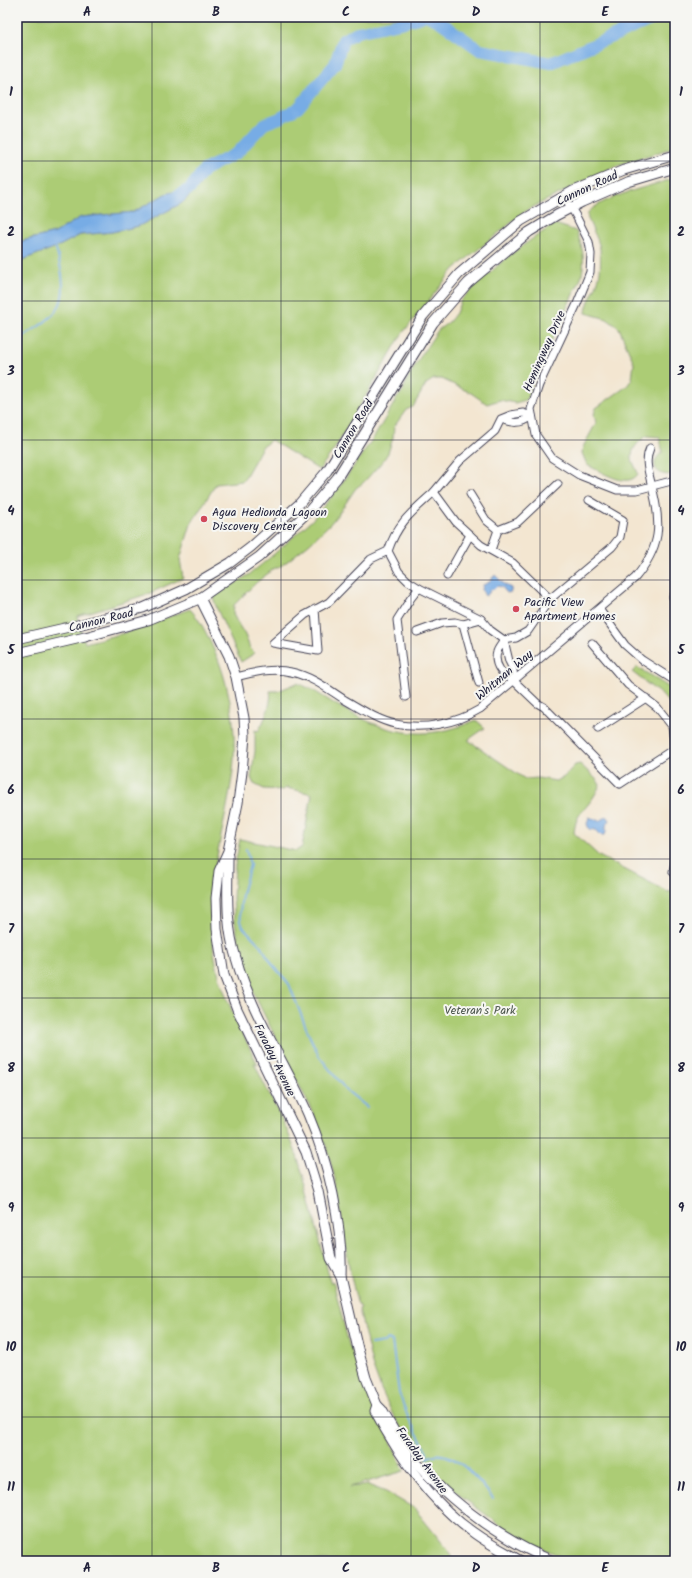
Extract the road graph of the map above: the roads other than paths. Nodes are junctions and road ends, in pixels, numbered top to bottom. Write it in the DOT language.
graph roads {
  1 [pos="675,155"];
  2 [pos="675,168"];
  3 [pos="564,196"];
  4 [pos="571,207"];
  5 [pos="532,416"];
  6 [pos="650,448"];
  7 [pos="675,480"];
  8 [pos="558,484"];
  9 [pos="652,486"];
  10 [pos="434,492"];
  11 [pos="470,494"];
  12 [pos="589,500"];
  13 [pos="498,530"];
  14 [pos="470,535"];
  15 [pos="491,550"];
  16 [pos="388,551"];
  17 [pos="447,576"];
  18 [pos="192,586"];
  19 [pos="419,588"];
  20 [pos="550,599"];
  21 [pos="201,601"];
  22 [pos="315,609"];
  23 [pos="599,609"];
  24 [pos="481,619"];
  25 [pos="463,624"];
  26 [pos="417,632"];
  27 [pos="17,639"];
  28 [pos="504,640"];
  29 [pos="592,643"];
  30 [pos="17,652"];
  31 [pos="236,677"];
  32 [pos="514,681"];
  33 [pos="675,681"];
  34 [pos="479,683"];
  35 [pos="406,697"];
  36 [pos="646,698"];
  37 [pos="598,729"];
  38 [pos="675,751"];
  39 [pos="228,851"];
  40 [pos="675,862"];
  41 [pos="673,872"];
  42 [pos="341,1276"];
  43 [pos="377,1405"];
  44 [pos="521,1561"];
  45 [pos="553,1561"];
  1 -- 3 [label="main road, Cannon Road"];
  2 -- 4 [label="main road, Cannon Road"];
  3 -- 4 [label="street, Hemingway Drive"];
  3 -- 18 [label="main road, Cannon Road"];
  4 -- 5 [label="street, Hemingway Drive"];
  4 -- 21 [label="main road, Cannon Road"];
  5 -- 9 [label="street, Hemingway Drive"];
  5 -- 10 [label="street"];
  6 -- 9 [label="street, Whitman Way"];
  7 -- 9 [label="street, Hemingway Drive"];
  8 -- 13 [label="street"];
  9 -- 23 [label="street, Whitman Way"];
  10 -- 14 [label="street"];
  10 -- 16 [label="street"];
  11 -- 13 [label="street"];
  12 -- 20 [label="street"];
  13 -- 15 [label="street"];
  14 -- 15 [label="street"];
  14 -- 17 [label="street"];
  15 -- 20 [label="street"];
  16 -- 19 [label="street"];
  16 -- 22 [label="street"];
  18 -- 21 [label="main road, Faraday Avenue"];
  18 -- 27 [label="main road, Cannon Road"];
  19 -- 24 [label="street"];
  19 -- 35 [label="street"];
  20 -- 28 [label="street"];
  21 -- 30 [label="main road, Cannon Road"];
  21 -- 31 [label="main road, Faraday Avenue"];
  22 -- 22 [label="street"];
  23 -- 32 [label="street, Whitman Way"];
  23 -- 33 [label="street"];
  24 -- 25 [label="street"];
  24 -- 28 [label="street"];
  25 -- 26 [label="street"];
  25 -- 34 [label="street"];
  28 -- 32 [label="street"];
  28 -- 32 [label="street"];
  29 -- 36 [label="street"];
  31 -- 32 [label="street, Whitman Way"];
  31 -- 39 [label="main road, Faraday Avenue"];
  32 -- 38 [label="street"];
  36 -- 37 [label="street"];
  36 -- 38 [label="street"];
  39 -- 42 [label="main road, Faraday Avenue"];
  39 -- 42 [label="main road, Faraday Avenue"];
  40 -- 41 [label="street"];
  42 -- 43 [label="main road, Faraday Avenue"];
  43 -- 44 [label="main road, Faraday Avenue"];
  43 -- 45 [label="main road, Faraday Avenue"];
}
